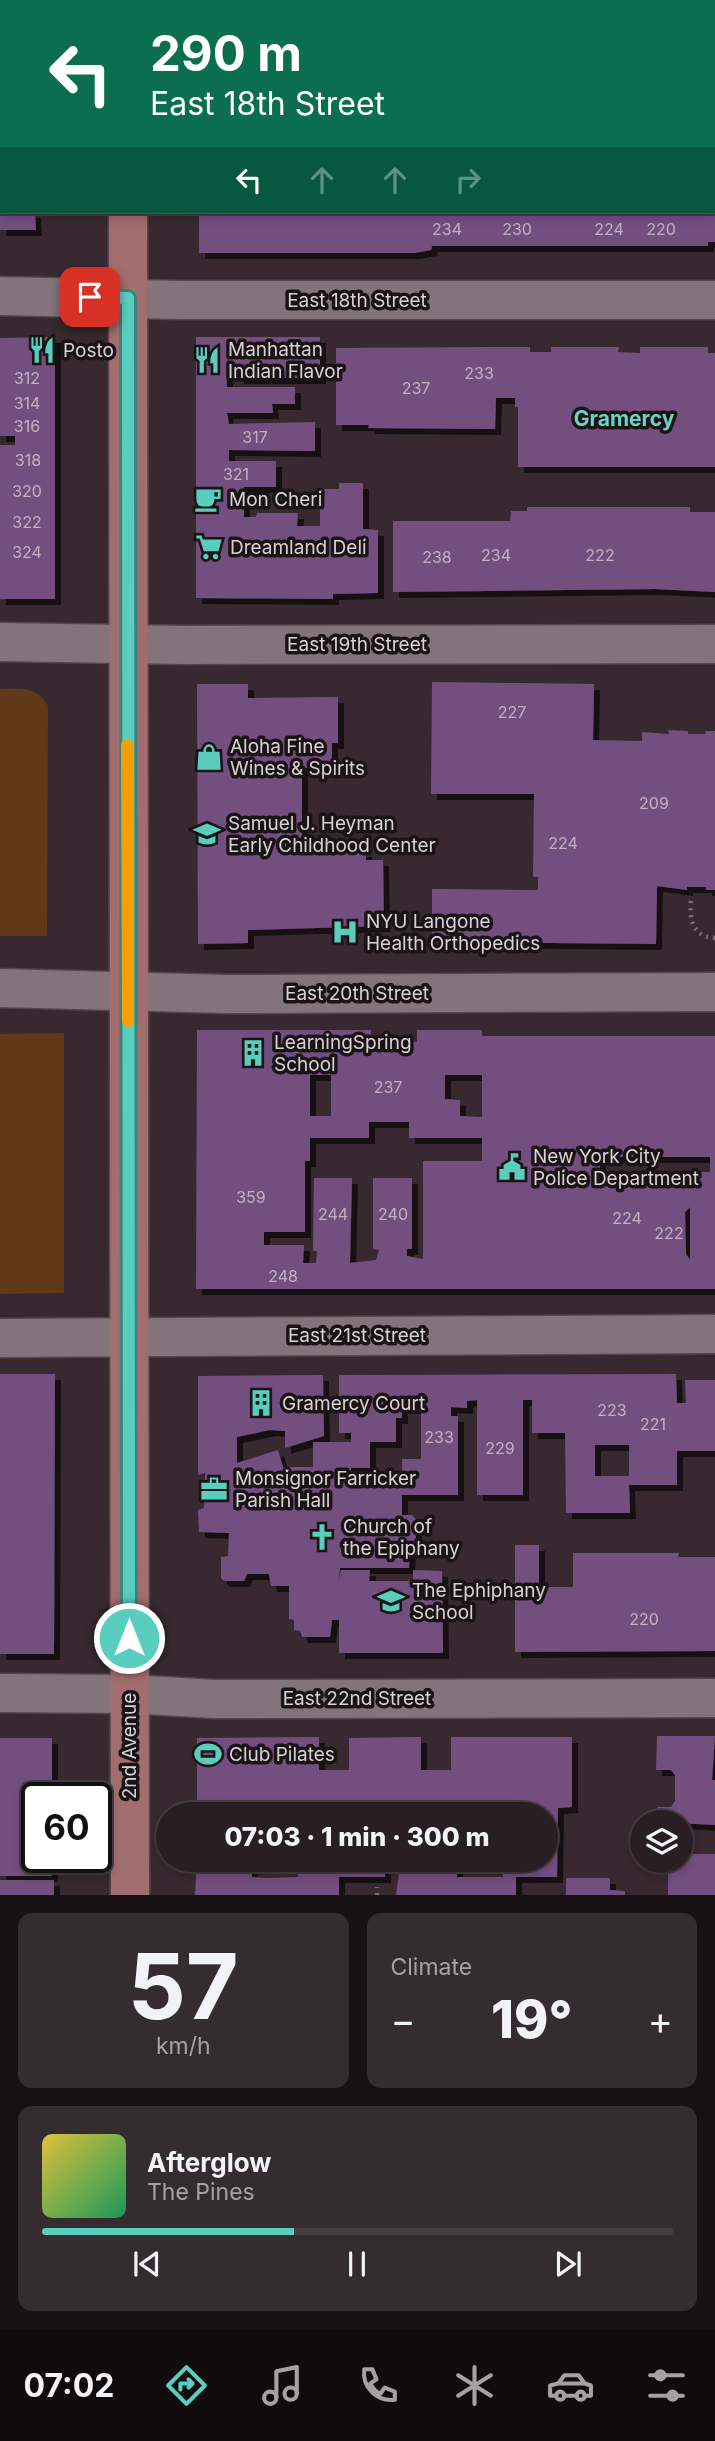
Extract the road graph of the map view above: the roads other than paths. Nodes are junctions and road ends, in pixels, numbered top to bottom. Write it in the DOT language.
graph roads {
  1 [pos="128,214"];
  2 [pos="0,296"];
  3 [pos="128,298"];
  4 [pos="715,300"];
  5 [pos="0,642"];
  6 [pos="127,642"];
  7 [pos="715,644"];
  8 [pos="0,989"];
  9 [pos="128,990"];
  10 [pos="715,992"];
  11 [pos="715,1334"];
  12 [pos="128,1337"];
  13 [pos="0,1338"];
  14 [pos="0,1693"];
  15 [pos="129,1694"];
  16 [pos="715,1698"];
  17 [pos="130,1895"];
  1 -- 3 [label="main road, 2nd Avenue"];
  2 -- 3 [label="street, East 18th Street"];
  3 -- 4 [label="street, East 18th Street"];
  3 -- 6 [label="main road, 2nd Avenue"];
  5 -- 6 [label="street, East 19th Street"];
  6 -- 7 [label="street, East 19th Street"];
  6 -- 9 [label="main road, 2nd Avenue"];
  8 -- 9 [label="street, East 20th Street"];
  9 -- 10 [label="street, East 20th Street"];
  9 -- 12 [label="main road, 2nd Avenue"];
  11 -- 12 [label="street, East 21st Street"];
  12 -- 13 [label="street, East 21st Street"];
  12 -- 15 [label="main road, 2nd Avenue"];
  14 -- 15 [label="street, East 22nd Street"];
  15 -- 16 [label="street, East 22nd Street"];
  15 -- 17 [label="main road, 2nd Avenue"];
}
